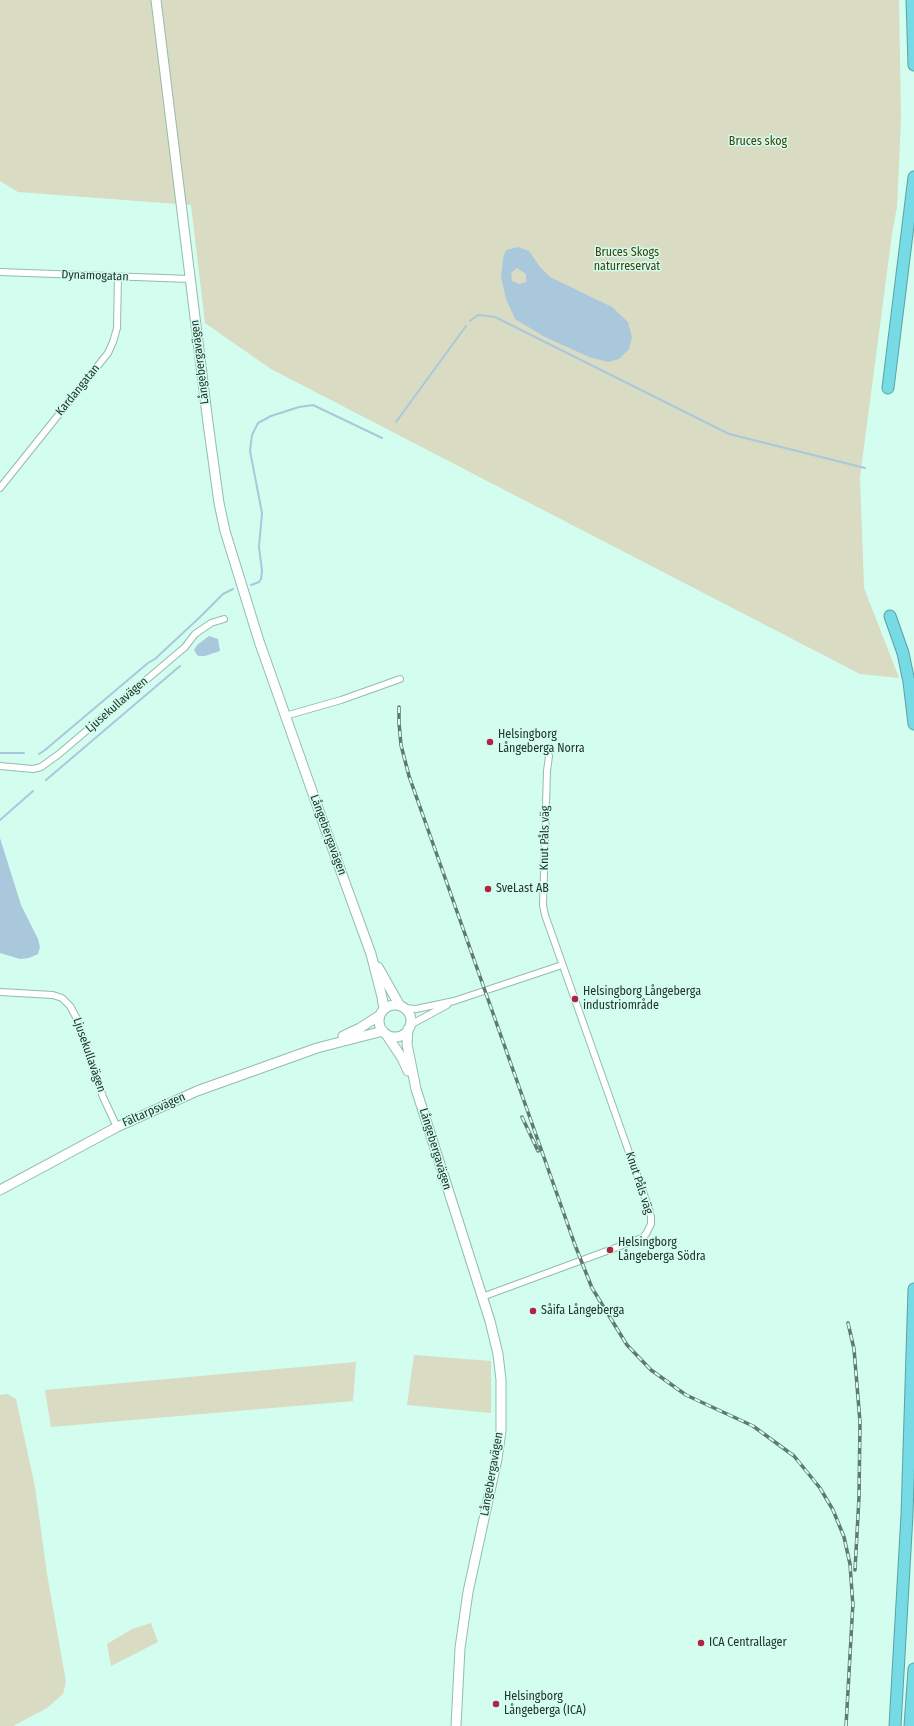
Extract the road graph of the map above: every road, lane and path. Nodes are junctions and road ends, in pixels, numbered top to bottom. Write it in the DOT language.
graph roads {
  1 [pos="156,0"];
  2 [pos="912,0"];
  3 [pos="914,65"];
  4 [pos="914,177"];
  5 [pos="0,272"];
  6 [pos="118,277"];
  7 [pos="190,279"];
  8 [pos="888,388"];
  9 [pos="1,484"];
  10 [pos="890,616"];
  11 [pos="224,618"];
  12 [pos="400,679"];
  13 [pos="285,716"];
  14 [pos="914,724"];
  15 [pos="549,756"];
  16 [pos="0,766"];
  17 [pos="371,954"];
  18 [pos="562,965"];
  19 [pos="0,992"];
  20 [pos="454,1001"];
  21 [pos="402,1007"];
  22 [pos="382,1012"];
  23 [pos="409,1027"];
  24 [pos="384,1032"];
  25 [pos="317,1048"];
  26 [pos="416,1089"];
  27 [pos="117,1127"];
  28 [pos="0,1190"];
  29 [pos="914,1288"];
  30 [pos="482,1297"];
  31 [pos="914,1669"];
  32 [pos="456,1726"];
  33 [pos="895,1726"];
  34 [pos="910,1726"];
  1 -- 7 [label="street, Långebergavägen"];
  2 -- 3 [label="highway"];
  4 -- 8 [label="highway"];
  5 -- 6 [label="street, Dynamogatan"];
  6 -- 7 [label="street, Dynamogatan"];
  6 -- 9 [label="street, Kardangatan"];
  7 -- 13 [label="street, Långebergavägen"];
  10 -- 14 [label="highway"];
  11 -- 16 [label="street, Ljusekullavägen"];
  12 -- 13 [label="street"];
  13 -- 17 [label="street, Långebergavägen"];
  15 -- 18 [label="street, Knut Påls väg"];
  17 -- 21 [label="street, Långebergavägen"];
  17 -- 22 [label="street, Långebergavägen"];
  18 -- 20 [label="street"];
  18 -- 30 [label="street, Knut Påls väg"];
  19 -- 27 [label="street, Ljusekullavägen"];
  20 -- 21 [label="street"];
  20 -- 23 [label="street"];
  21 -- 22 [label="street"];
  21 -- 23 [label="street"];
  22 -- 24 [label="street"];
  22 -- 25 [label="street, Fältarpsvägen"];
  23 -- 24 [label="street"];
  23 -- 26 [label="street, Långebergavägen"];
  24 -- 25 [label="street, Fältarpsvägen"];
  24 -- 26 [label="street, Långebergavägen"];
  25 -- 27 [label="street, Fältarpsvägen"];
  26 -- 30 [label="street, Långebergavägen"];
  27 -- 28 [label="street, Fältarpsvägen"];
  29 -- 33 [label="highway"];
  30 -- 32 [label="street, Långebergavägen"];
  31 -- 34 [label="highway"];
}
